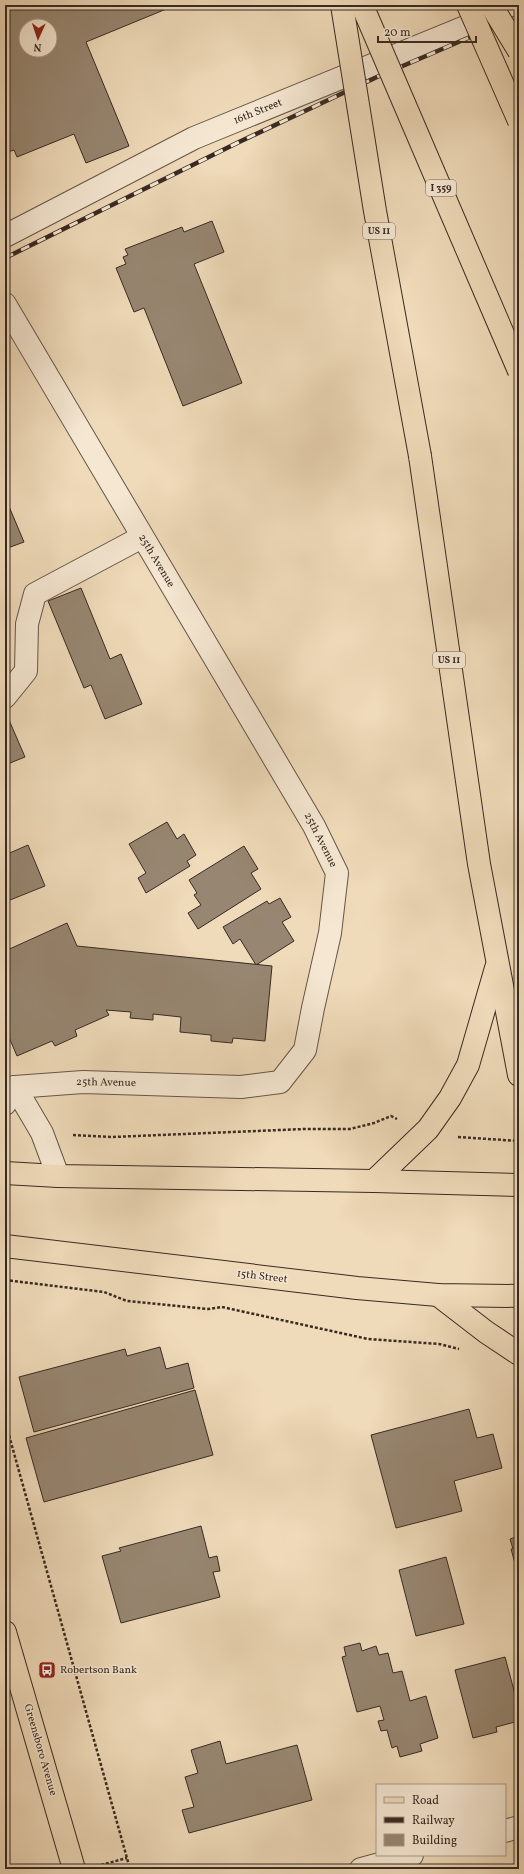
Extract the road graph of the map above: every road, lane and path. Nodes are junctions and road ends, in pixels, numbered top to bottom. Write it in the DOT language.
graph roads {
  1 [pos="342,5"];
  2 [pos="362,5"];
  3 [pos="468,5"];
  4 [pos="491,5"];
  5 [pos="519,6"];
  6 [pos="519,51"];
  7 [pos="519,121"];
  8 [pos="5,236"];
  9 [pos="5,304"];
  10 [pos="519,371"];
  11 [pos="142,537"];
  12 [pos="5,697"];
  13 [pos="498,961"];
  14 [pos="519,1075"];
  15 [pos="10,1096"];
  16 [pos="42,1133"];
  17 [pos="424,1133"];
  18 [pos="519,1141"];
  19 [pos="5,1173"];
  20 [pos="58,1176"];
  21 [pos="374,1181"];
  22 [pos="519,1185"];
  23 [pos="5,1246"];
  24 [pos="5,1280"];
  25 [pos="438,1295"];
  26 [pos="519,1296"];
  27 [pos="466,1351"];
  28 [pos="519,1354"];
  29 [pos="5,1422"];
  30 [pos="5,1632"];
  31 [pos="519,1827"];
  32 [pos="506,1831"];
  33 [pos="127,1858"];
  34 [pos="400,1861"];
  35 [pos="100,1865"];
  36 [pos="74,1869"];
  37 [pos="130,1869"];
  38 [pos="361,1869"];
  1 -- 13 [label="main road, US 11, bridge"];
  2 -- 10 [label="main road, I 359, bridge"];
  3 -- 7 [label="main road, bridge"];
  4 -- 6 [label="main road, bridge"];
  5 -- 8 [label="street, 16th Street"];
  9 -- 11 [label="street, 25th Avenue"];
  11 -- 12 [label="street"];
  11 -- 15 [label="street, 25th Avenue"];
  13 -- 14 [label="main road, US 11"];
  13 -- 17 [label="main road"];
  15 -- 16 [label="street, 25th Avenue"];
  16 -- 17 [label="path"];
  16 -- 20 [label="street, 25th Avenue"];
  17 -- 18 [label="path"];
  17 -- 21 [label="main road"];
  19 -- 20 [label="main road"];
  20 -- 21 [label="main road"];
  21 -- 22 [label="main road"];
  23 -- 25 [label="main road, 15th Street"];
  24 -- 27 [label="path"];
  25 -- 26 [label="main road, 15th Street"];
  25 -- 28 [label="main road"];
  29 -- 33 [label="path"];
  30 -- 36 [label="main road, Greensboro Avenue"];
  31 -- 32 [label="street"];
  33 -- 35 [label="path"];
  33 -- 37 [label="path"];
  34 -- 38 [label="street"];
}
